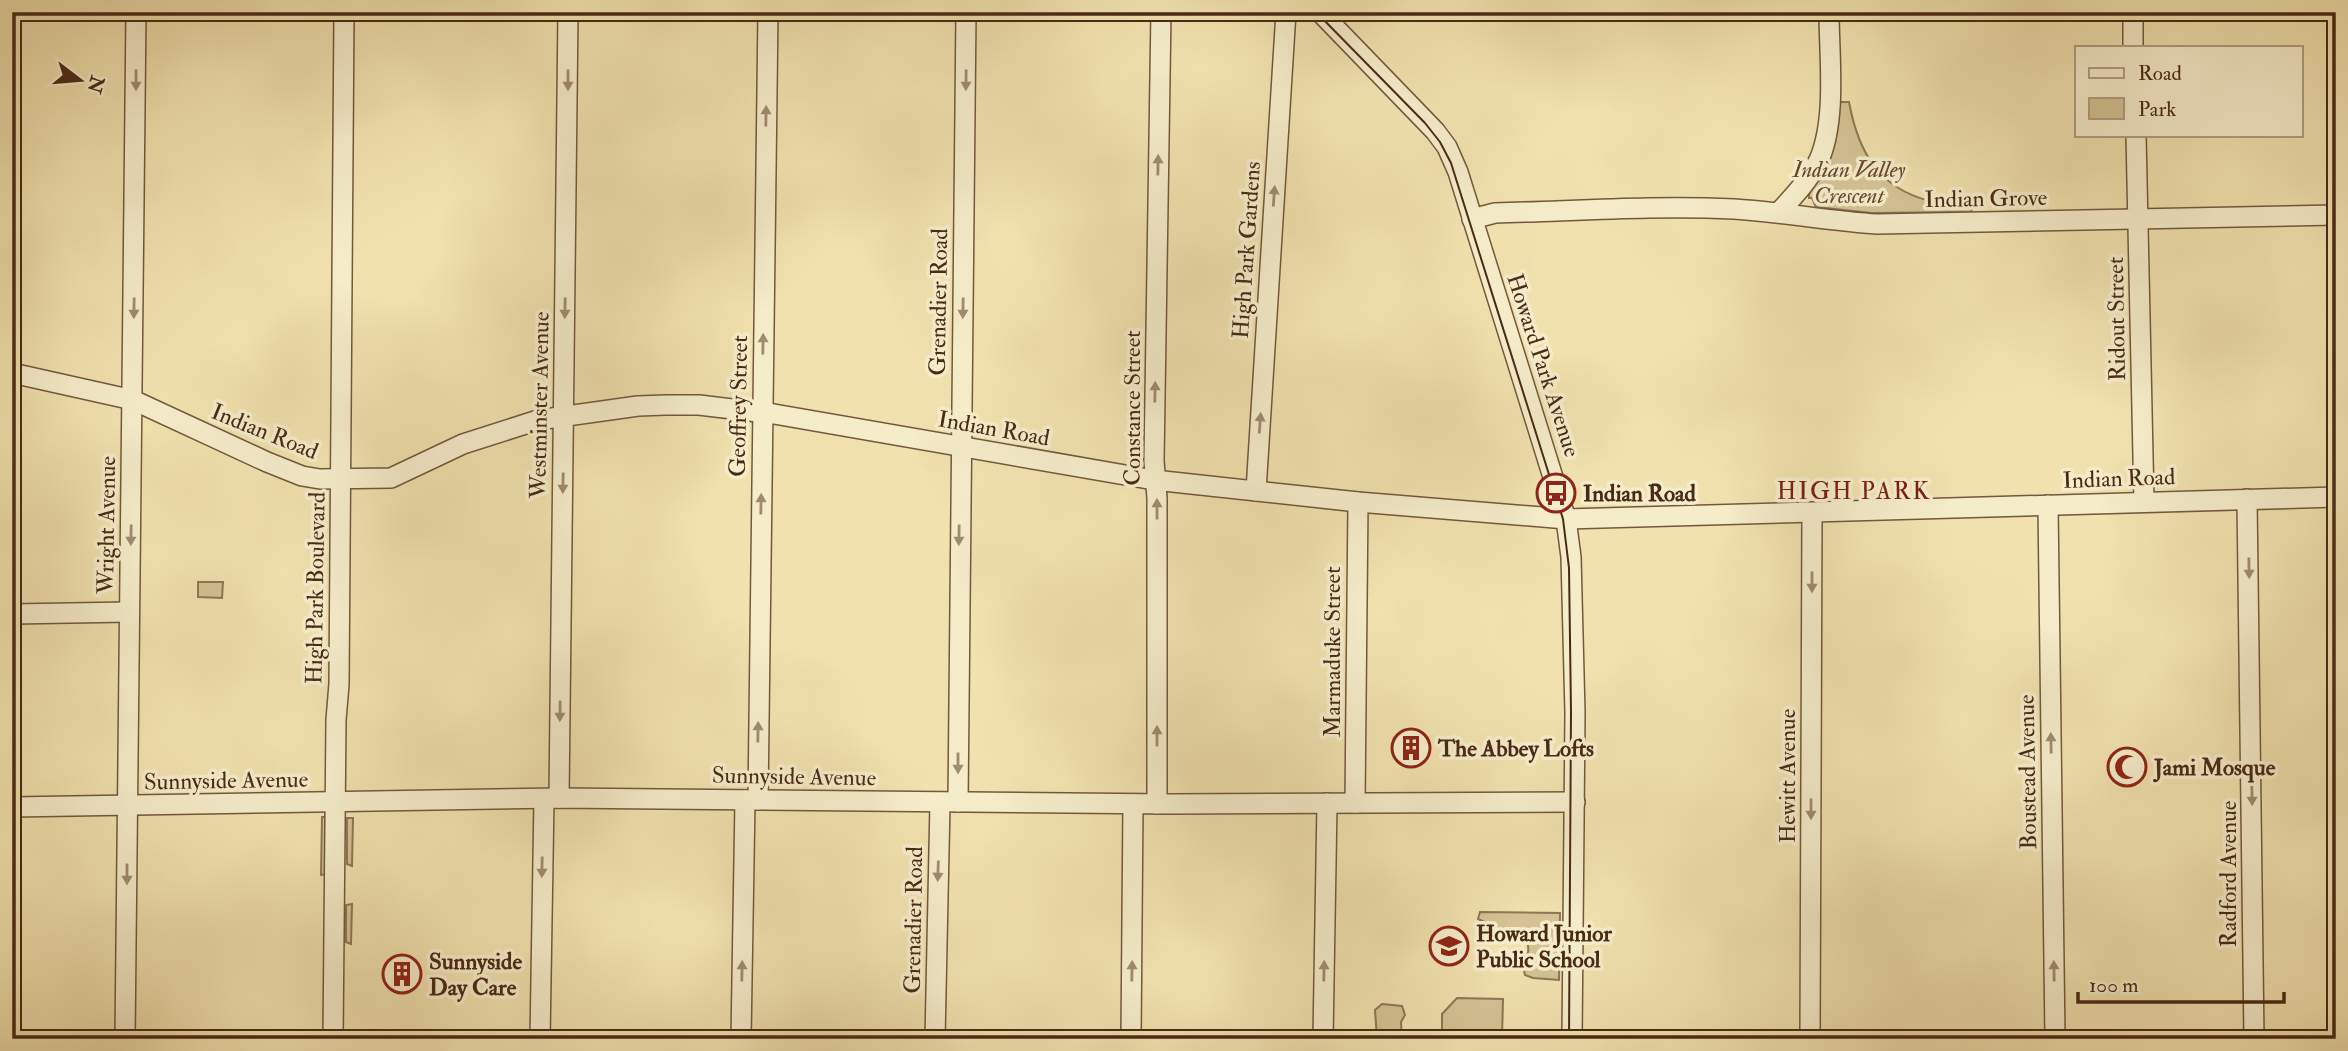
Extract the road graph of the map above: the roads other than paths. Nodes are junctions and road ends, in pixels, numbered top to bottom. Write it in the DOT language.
graph roads {
  1 [pos="136,12"];
  2 [pos="344,12"];
  3 [pos="568,12"];
  4 [pos="768,12"];
  5 [pos="966,12"];
  6 [pos="1161,12"];
  7 [pos="1286,12"];
  8 [pos="1320,12"];
  9 [pos="1829,12"];
  10 [pos="2133,12"];
  11 [pos="2133,46"];
  12 [pos="2136,136"];
  13 [pos="1779,212"];
  14 [pos="2336,215"];
  15 [pos="1472,219"];
  16 [pos="2138,219"];
  17 [pos="12,373"];
  18 [pos="133,400"];
  19 [pos="762,412"];
  20 [pos="564,415"];
  21 [pos="961,447"];
  22 [pos="341,479"];
  23 [pos="1154,480"];
  24 [pos="1256,491"];
  25 [pos="2336,496"];
  26 [pos="2247,499"];
  27 [pos="1358,502"];
  28 [pos="2144,502"];
  29 [pos="2048,505"];
  30 [pos="1812,513"];
  31 [pos="1566,519"];
  32 [pos="129,612"];
  33 [pos="12,614"];
  34 [pos="551,799"];
  35 [pos="751,800"];
  36 [pos="336,802"];
  37 [pos="1575,802"];
  38 [pos="949,803"];
  39 [pos="1327,803"];
  40 [pos="1355,803"];
  41 [pos="1133,804"];
  42 [pos="1157,804"];
  43 [pos="127,805"];
  44 [pos="12,807"];
  45 [pos="125,1039"];
  46 [pos="333,1039"];
  47 [pos="540,1039"];
  48 [pos="741,1039"];
  49 [pos="935,1039"];
  50 [pos="1131,1039"];
  51 [pos="1323,1039"];
  52 [pos="1572,1039"];
  53 [pos="1810,1039"];
  54 [pos="2056,1039"];
  55 [pos="2254,1039"];
  1 -- 18 [label="street, Wright Avenue, one-way"];
  2 -- 22 [label="street, High Park Boulevard"];
  3 -- 20 [label="street, Westminster Avenue, one-way"];
  19 -- 4 [label="street, Geoffrey Street, one-way"];
  5 -- 21 [label="street, Grenadier Road, one-way"];
  23 -- 6 [label="street, Constance Street, one-way"];
  24 -- 7 [label="street, High Park Gardens, one-way"];
  8 -- 15 [label="street, Howard Park Avenue"];
  9 -- 13 [label="street"];
  10 -- 11 [label="street"];
  12 -- 16 [label="street, Ridout Street"];
  13 -- 15 [label="street, Indian Grove"];
  13 -- 16 [label="street, Indian Grove"];
  14 -- 16 [label="street, Indian Grove"];
  15 -- 31 [label="street, Howard Park Avenue"];
  16 -- 28 [label="street, Ridout Street"];
  17 -- 18 [label="street, Indian Road"];
  18 -- 22 [label="street, Indian Road"];
  18 -- 32 [label="street, Wright Avenue, one-way"];
  19 -- 20 [label="street, Indian Road"];
  19 -- 21 [label="street, Indian Road"];
  35 -- 19 [label="street, Geoffrey Street, one-way"];
  20 -- 22 [label="street, Indian Road"];
  20 -- 34 [label="street, Westminster Avenue, one-way"];
  21 -- 23 [label="street, Indian Road"];
  21 -- 38 [label="street, Grenadier Road, one-way"];
  22 -- 36 [label="street, High Park Boulevard"];
  23 -- 24 [label="street, Indian Road"];
  42 -- 23 [label="street, Constance Street, one-way"];
  24 -- 27 [label="street, Indian Road"];
  25 -- 26 [label="street, Indian Road"];
  26 -- 28 [label="street, Indian Road"];
  26 -- 55 [label="street, Radford Avenue, one-way"];
  27 -- 31 [label="street, Indian Road"];
  27 -- 40 [label="street, Marmaduke Street"];
  28 -- 29 [label="street, Indian Road"];
  29 -- 30 [label="street, Indian Road"];
  54 -- 29 [label="street, Boustead Avenue, one-way"];
  30 -- 31 [label="street, Indian Road"];
  30 -- 53 [label="street, Hewitt Avenue, one-way"];
  31 -- 37 [label="street, Howard Park Avenue"];
  32 -- 33 [label="street"];
  32 -- 43 [label="street, Wright Avenue"];
  34 -- 35 [label="street, Sunnyside Avenue"];
  34 -- 36 [label="street, Sunnyside Avenue"];
  34 -- 47 [label="street, Westminster Avenue, one-way"];
  35 -- 38 [label="street, Sunnyside Avenue"];
  48 -- 35 [label="street, Geoffrey Street, one-way"];
  36 -- 43 [label="street, Sunnyside Avenue"];
  36 -- 46 [label="street, High Park Boulevard"];
  37 -- 40 [label="street, Sunnyside Avenue"];
  37 -- 52 [label="street, Howard Park Avenue"];
  38 -- 41 [label="street, Sunnyside Avenue"];
  38 -- 49 [label="street, Grenadier Road, one-way"];
  39 -- 40 [label="street, Sunnyside Avenue"];
  39 -- 42 [label="street, Sunnyside Avenue"];
  51 -- 39 [label="street, one-way"];
  41 -- 42 [label="street, Sunnyside Avenue"];
  50 -- 41 [label="street, one-way"];
  43 -- 44 [label="street, Sunnyside Avenue"];
  43 -- 45 [label="street, Wright Avenue, one-way"];
}
